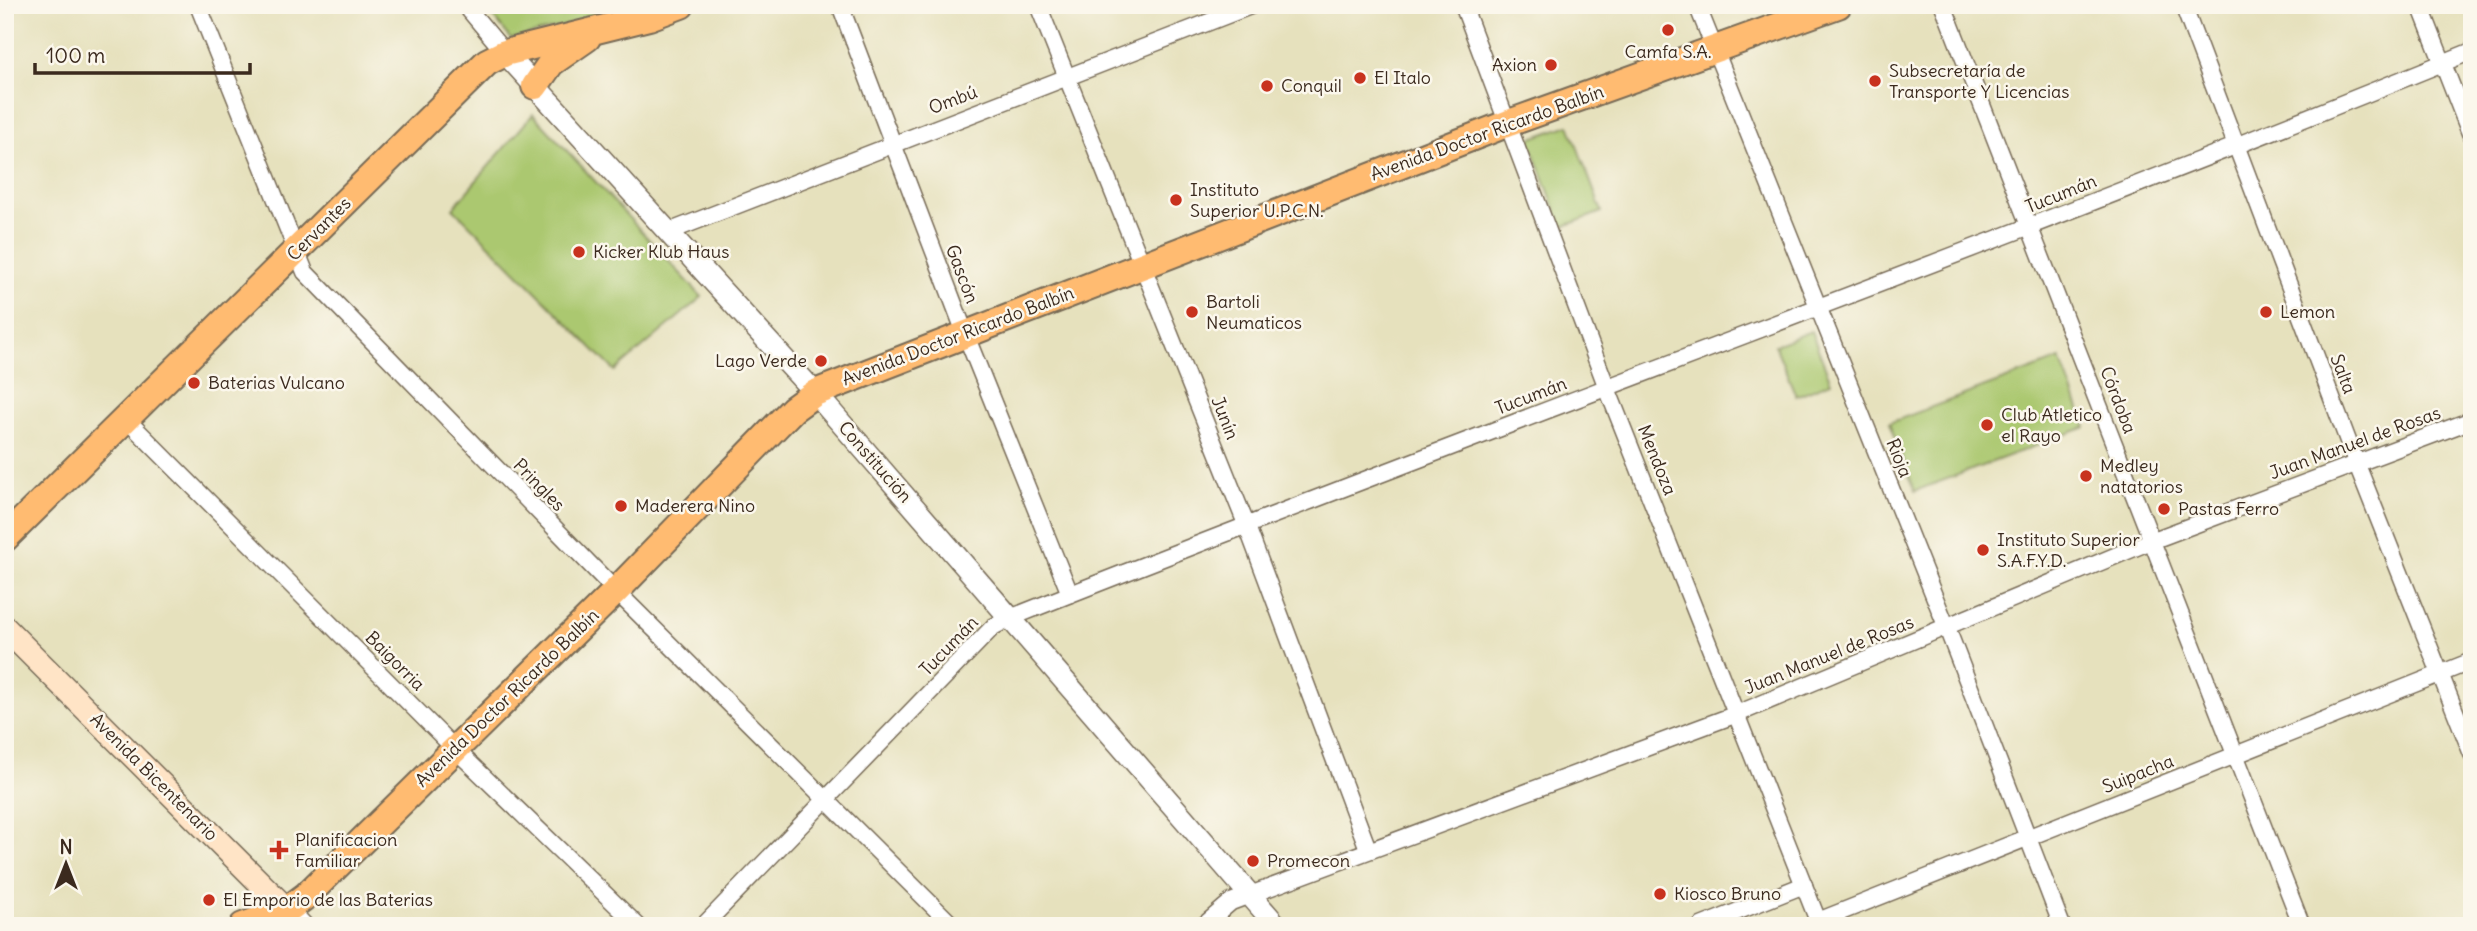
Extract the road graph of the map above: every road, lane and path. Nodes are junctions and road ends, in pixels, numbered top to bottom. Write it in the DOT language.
graph roads {
  1 [pos="216,5"];
  2 [pos="465,5"];
  3 [pos="681,5"];
  4 [pos="840,5"];
  5 [pos="1038,5"];
  6 [pos="1252,5"];
  7 [pos="1463,5"];
  8 [pos="1697,5"];
  9 [pos="1838,5"];
  10 [pos="1943,5"];
  11 [pos="2183,5"];
  12 [pos="2420,5"];
  13 [pos="201,11"];
  14 [pos="646,11"];
  15 [pos="600,30"];
  16 [pos="1714,51"];
  17 [pos="2472,51"];
  18 [pos="505,53"];
  19 [pos="2443,62"];
  20 [pos="1066,77"];
  21 [pos="535,86"];
  22 [pos="1509,123"];
  23 [pos="2472,138"];
  24 [pos="2236,144"];
  25 [pos="892,145"];
  26 [pos="2032,227"];
  27 [pos="668,232"];
  28 [pos="296,251"];
  29 [pos="1143,263"];
  30 [pos="1818,309"];
  31 [pos="964,333"];
  32 [pos="1607,388"];
  33 [pos="815,393"];
  34 [pos="127,420"];
  35 [pos="2472,420"];
  36 [pos="2356,463"];
  37 [pos="1246,524"];
  38 [pos="5,538"];
  39 [pos="2151,541"];
  40 [pos="616,591"];
  41 [pos="1069,594"];
  42 [pos="1010,618"];
  43 [pos="5,628"];
  44 [pos="1947,628"];
  45 [pos="2472,661"];
  46 [pos="2439,673"];
  47 [pos="1737,713"];
  48 [pos="455,749"];
  49 [pos="2472,754"];
  50 [pos="2236,756"];
  51 [pos="827,799"];
  52 [pos="2028,838"];
  53 [pos="1368,849"];
  54 [pos="1804,886"];
  55 [pos="1249,895"];
  56 [pos="295,918"];
  57 [pos="1819,923"];
  58 [pos="243,926"];
  59 [pos="638,926"];
  60 [pos="703,926"];
  61 [pos="953,926"];
  62 [pos="1203,926"];
  63 [pos="1277,926"];
  64 [pos="1701,926"];
  65 [pos="2062,926"];
  66 [pos="2302,926"];
  1 -- 13 [label="street"];
  2 -- 18 [label="street, Constitución"];
  3 -- 14 [label="main road, Cervantes"];
  4 -- 25 [label="street, Gascón"];
  5 -- 20 [label="street, Junín"];
  6 -- 20 [label="street, Ombú"];
  7 -- 22 [label="street, Mendoza"];
  8 -- 16 [label="street, Rioja"];
  9 -- 16 [label="main road, Avenida Doctor Ricardo Balbín"];
  10 -- 26 [label="street, Córdoba"];
  11 -- 24 [label="street, Salta"];
  12 -- 19 [label="street"];
  13 -- 28 [label="street, Pringles"];
  14 -- 15 [label="main road, Cervantes"];
  15 -- 18 [label="main road, Cervantes"];
  15 -- 21 [label="main road"];
  16 -- 22 [label="main road, Avenida Doctor Ricardo Balbín"];
  16 -- 30 [label="street, Rioja"];
  17 -- 19 [label="street, Tucumán"];
  18 -- 21 [label="street, Constitución"];
  18 -- 28 [label="main road, Cervantes"];
  19 -- 23 [label="street"];
  19 -- 24 [label="street, Tucumán"];
  20 -- 25 [label="street, Ombú"];
  20 -- 29 [label="street, Junín"];
  21 -- 27 [label="street, Constitución"];
  22 -- 29 [label="main road, Avenida Doctor Ricardo Balbín"];
  22 -- 32 [label="street, Mendoza"];
  24 -- 26 [label="street, Tucumán"];
  24 -- 36 [label="street, Salta"];
  25 -- 27 [label="street, Ombú"];
  25 -- 31 [label="street, Gascón"];
  26 -- 30 [label="street, Tucumán"];
  26 -- 39 [label="street, Córdoba"];
  27 -- 33 [label="street, Constitución"];
  28 -- 34 [label="main road, Cervantes"];
  28 -- 40 [label="street, Pringles"];
  29 -- 31 [label="main road, Avenida Doctor Ricardo Balbín"];
  29 -- 37 [label="street, Junín"];
  30 -- 32 [label="street, Tucumán"];
  30 -- 44 [label="street, Rioja"];
  31 -- 33 [label="main road, Avenida Doctor Ricardo Balbín"];
  31 -- 41 [label="street, Gascón"];
  32 -- 37 [label="street, Tucumán"];
  32 -- 47 [label="street, Mendoza"];
  33 -- 40 [label="main road, Avenida Doctor Ricardo Balbín"];
  33 -- 42 [label="street, Constitución"];
  34 -- 38 [label="main road, Cervantes"];
  34 -- 48 [label="street, Baigorria"];
  35 -- 36 [label="street, Juan Manuel de Rosas"];
  36 -- 39 [label="street, Juan Manuel de Rosas"];
  36 -- 46 [label="street, Salta"];
  37 -- 41 [label="street, Tucumán"];
  37 -- 53 [label="street, Junín"];
  39 -- 44 [label="street, Juan Manuel de Rosas"];
  39 -- 50 [label="street, Córdoba"];
  40 -- 48 [label="main road, Avenida Doctor Ricardo Balbín"];
  40 -- 51 [label="street, Pringles"];
  41 -- 42 [label="street, Tucumán"];
  42 -- 51 [label="street, Tucumán"];
  42 -- 55 [label="street, Constitución"];
  43 -- 56 [label="main road, Avenida Bicentenario"];
  44 -- 47 [label="street, Juan Manuel de Rosas"];
  44 -- 52 [label="street, Rioja"];
  45 -- 46 [label="street, Suipacha"];
  46 -- 49 [label="street, Salta"];
  46 -- 50 [label="street, Suipacha"];
  47 -- 53 [label="street, Juan Manuel de Rosas"];
  47 -- 54 [label="street, Mendoza"];
  48 -- 56 [label="main road, Avenida Doctor Ricardo Balbín"];
  48 -- 59 [label="street, Baigorria"];
  50 -- 52 [label="street, Suipacha"];
  50 -- 66 [label="street, Córdoba"];
  51 -- 60 [label="street, Tucumán"];
  51 -- 61 [label="street, Pringles"];
  52 -- 57 [label="street, Suipacha"];
  52 -- 65 [label="street, Rioja"];
  53 -- 55 [label="street, Juan Manuel de Rosas"];
  54 -- 57 [label="street, Mendoza"];
  54 -- 64 [label="street"];
  55 -- 62 [label="street, Juan Manuel de Rosas"];
  55 -- 63 [label="street, Constitución"];
  56 -- 58 [label="main road, Avenida Doctor Ricardo Balbín"];
}
